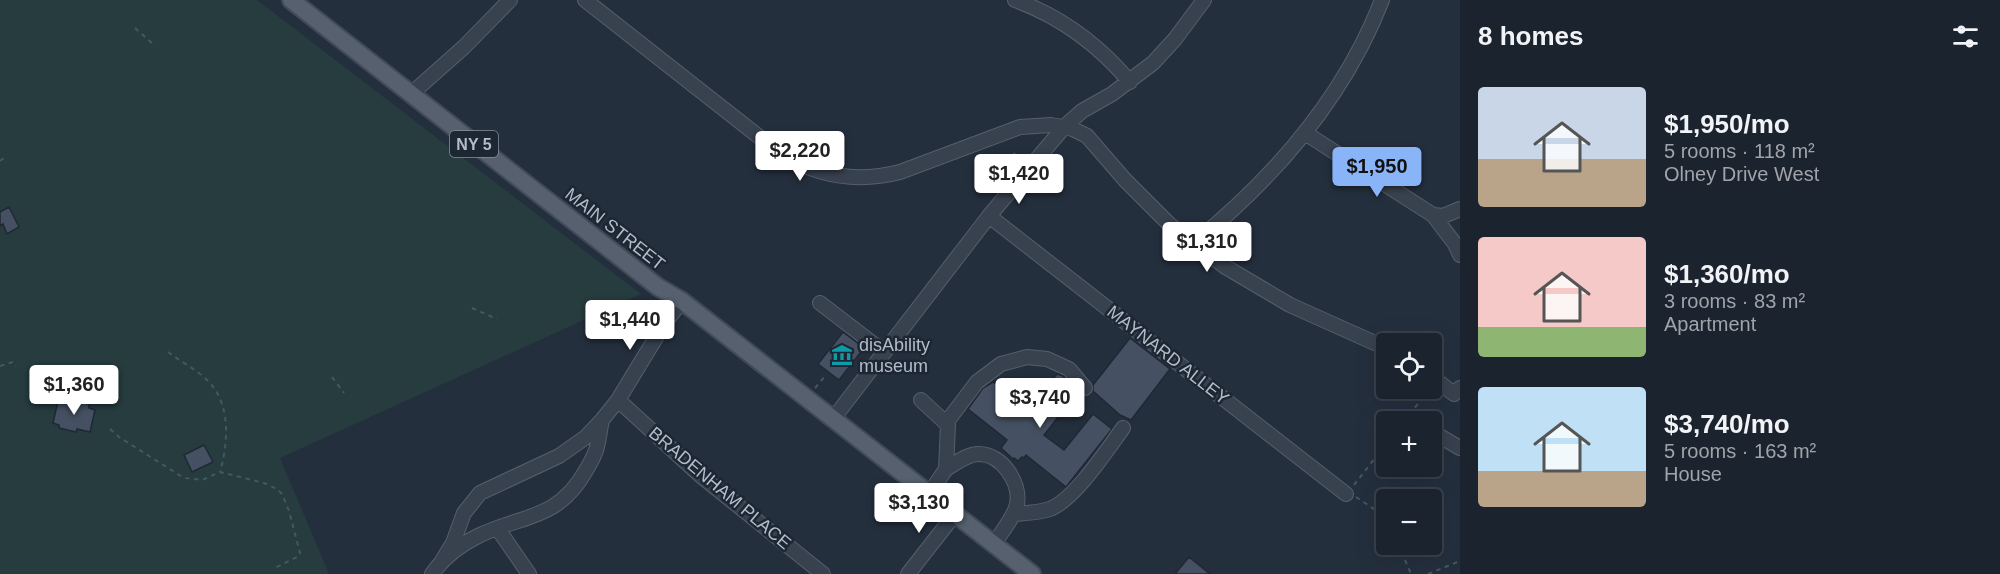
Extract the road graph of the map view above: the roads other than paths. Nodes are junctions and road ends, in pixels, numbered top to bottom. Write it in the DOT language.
graph roads {
  1 [pos="291,0"];
  2 [pos="510,0"];
  3 [pos="585,0"];
  4 [pos="1015,0"];
  5 [pos="1204,0"];
  6 [pos="1382,0"];
  7 [pos="1130,82"];
  8 [pos="411,94"];
  9 [pos="1064,127"];
  10 [pos="1305,133"];
  11 [pos="1460,209"];
  12 [pos="1433,215"];
  13 [pos="989,216"];
  14 [pos="1194,243"];
  15 [pos="1460,255"];
  16 [pos="682,301"];
  17 [pos="820,303"];
  18 [pos="1376,344"];
  19 [pos="884,352"];
  20 [pos="1442,385"];
  21 [pos="1085,388"];
  22 [pos="1460,388"];
  23 [pos="618,400"];
  24 [pos="921,400"];
  25 [pos="833,419"];
  26 [pos="602,420"];
  27 [pos="946,423"];
  28 [pos="1124,428"];
  29 [pos="1442,437"];
  30 [pos="1460,448"];
  31 [pos="946,470"];
  32 [pos="929,494"];
  33 [pos="1352,495"];
  34 [pos="955,514"];
  35 [pos="1012,514"];
  36 [pos="498,529"];
  37 [pos="994,544"];
  38 [pos="442,561"];
  39 [pos="432,574"];
  40 [pos="530,574"];
  41 [pos="823,574"];
  42 [pos="908,574"];
  43 [pos="1032,574"];
  1 -- 8 [label="main road, MAIN STREET / NY 5"];
  2 -- 8 [label="street"];
  3 -- 9 [label="street"];
  4 -- 7 [label="street"];
  5 -- 7 [label="street"];
  6 -- 10 [label="street"];
  7 -- 9 [label="street"];
  8 -- 16 [label="main road, MAIN STREET / NY 5"];
  9 -- 13 [label="street"];
  9 -- 14 [label="street"];
  10 -- 12 [label="street"];
  10 -- 14 [label="street"];
  11 -- 12 [label="street"];
  12 -- 15 [label="street"];
  13 -- 19 [label="street"];
  13 -- 33 [label="street, MAYNARD ALLEY"];
  14 -- 18 [label="street"];
  16 -- 23 [label="street"];
  16 -- 25 [label="main road, MAIN STREET / NY 5"];
  17 -- 19 [label="street"];
  19 -- 25 [label="street"];
  20 -- 22 [label="street"];
  21 -- 27 [label="street"];
  23 -- 26 [label="street"];
  23 -- 41 [label="street, BRADENHAM PLACE"];
  24 -- 27 [label="street"];
  25 -- 32 [label="main road, MAIN STREET / NY 5"];
  26 -- 36 [label="street"];
  26 -- 38 [label="street"];
  27 -- 31 [label="street"];
  28 -- 35 [label="street"];
  29 -- 30 [label="street"];
  31 -- 32 [label="street"];
  31 -- 35 [label="street"];
  32 -- 34 [label="main road, MAIN STREET / NY 5"];
  34 -- 37 [label="main road, MAIN STREET / NY 5"];
  34 -- 42 [label="street"];
  35 -- 37 [label="street"];
  36 -- 38 [label="street"];
  36 -- 40 [label="street"];
  37 -- 43 [label="main road, MAIN STREET / NY 5"];
  38 -- 39 [label="street"];
}
